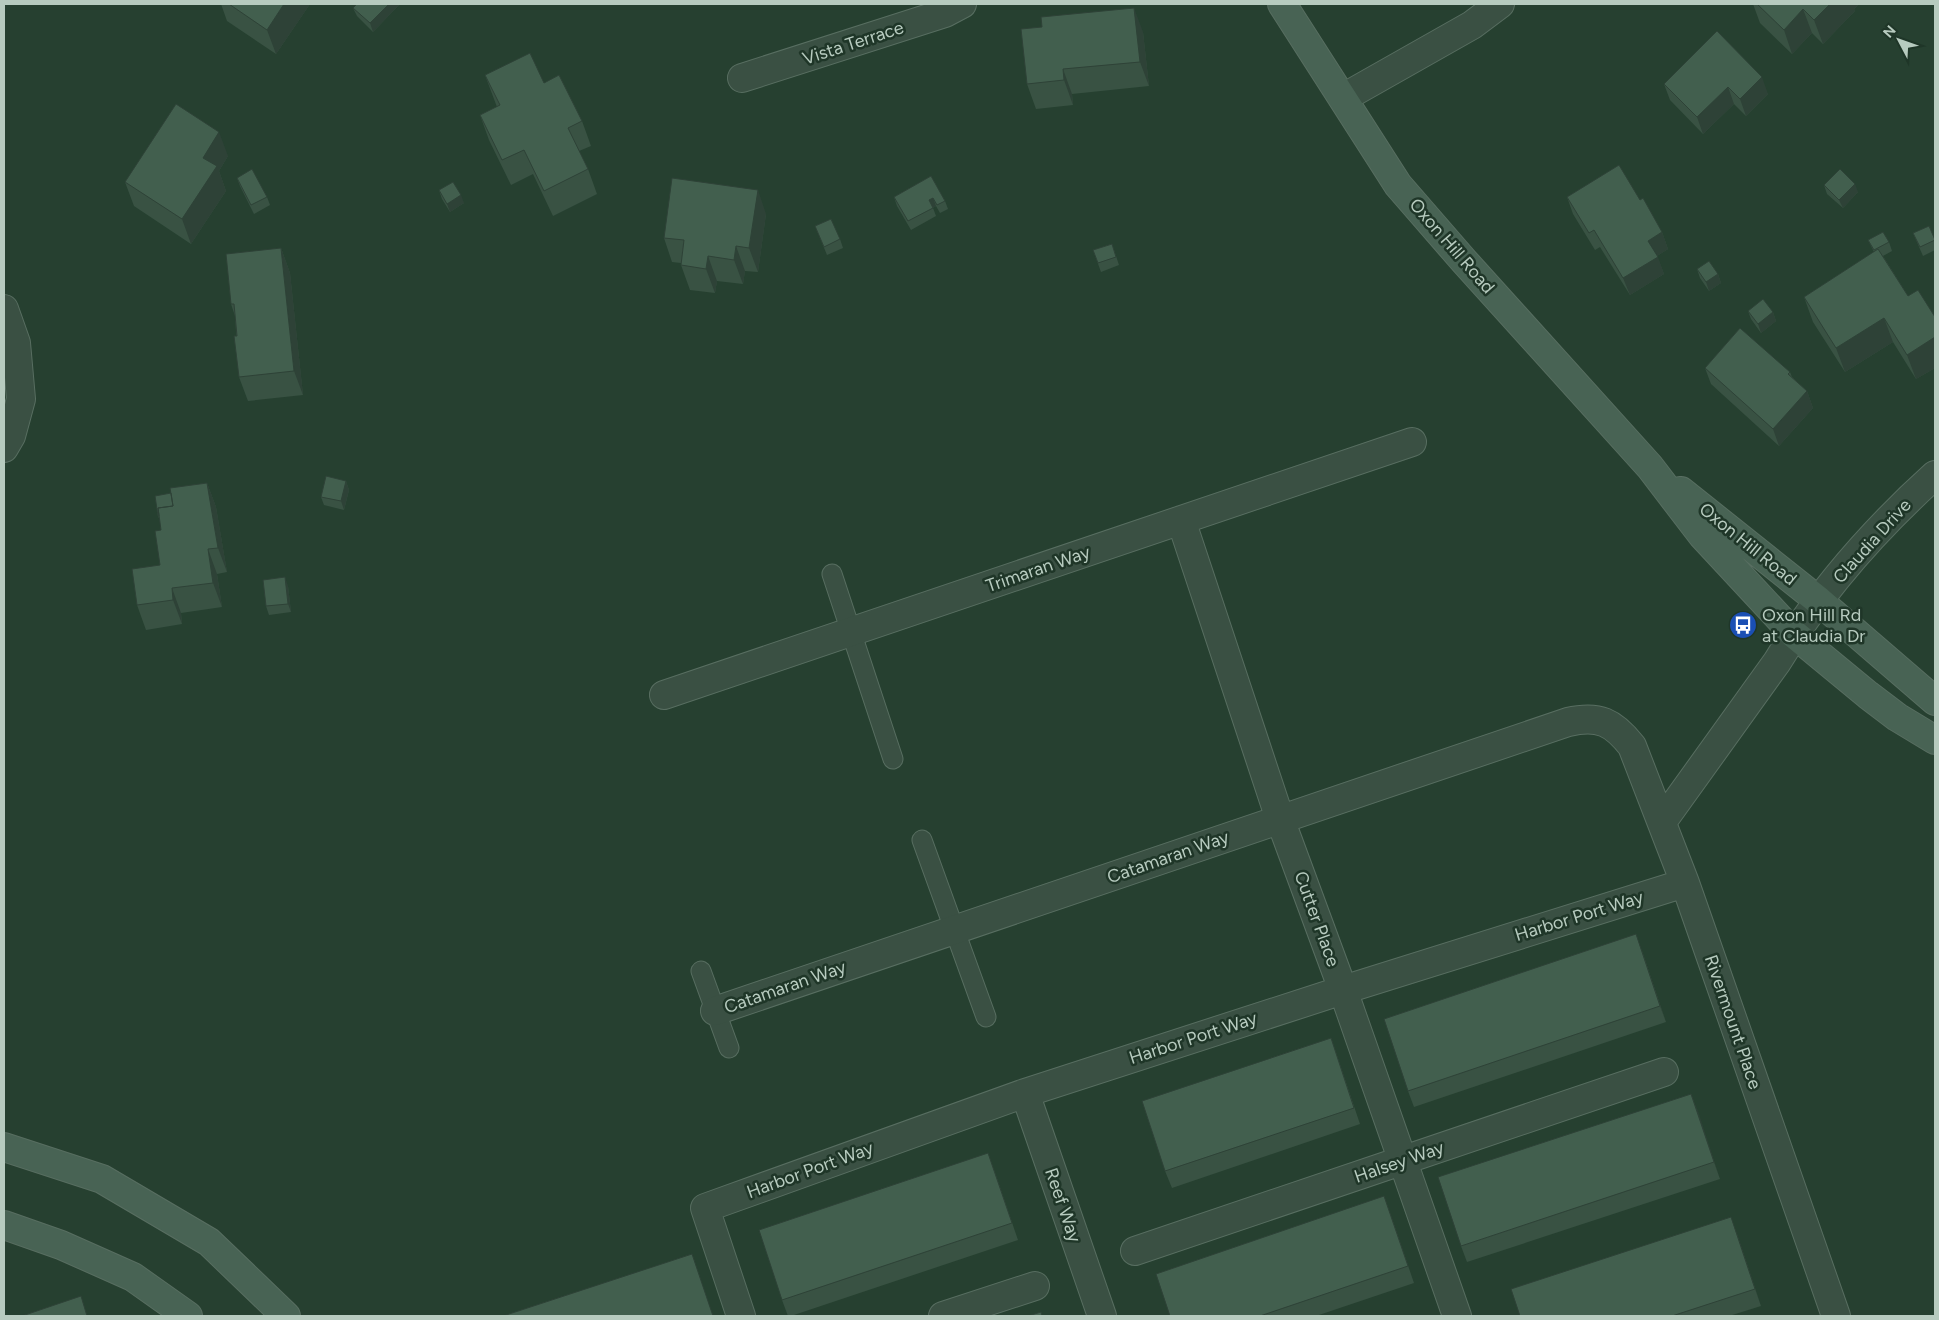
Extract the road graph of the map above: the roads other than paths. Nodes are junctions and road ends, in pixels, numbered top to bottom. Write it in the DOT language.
graph roads {
  1 [pos="962,4"];
  2 [pos="1282,4"];
  3 [pos="1500,4"];
  4 [pos="742,78"];
  5 [pos="1343,98"];
  6 [pos="4,309"];
  7 [pos="1412,442"];
  8 [pos="4,448"];
  9 [pos="1650,466"];
  10 [pos="1935,476"];
  11 [pos="1181,520"];
  12 [pos="832,574"];
  13 [pos="1819,601"];
  14 [pos="851,632"];
  15 [pos="1794,634"];
  16 [pos="664,695"];
  17 [pos="1935,701"];
  18 [pos="1620,732"];
  19 [pos="1935,740"];
  20 [pos="893,759"];
  21 [pos="1280,819"];
  22 [pos="1662,822"];
  23 [pos="922,840"];
  24 [pos="1685,883"];
  25 [pos="954,930"];
  26 [pos="701,970"];
  27 [pos="1343,990"];
  28 [pos="715,1011"];
  29 [pos="986,1017"];
  30 [pos="729,1048"];
  31 [pos="1664,1072"];
  32 [pos="1026,1093"];
  33 [pos="4,1147"];
  34 [pos="1403,1160"];
  35 [pos="4,1225"];
  36 [pos="1135,1252"];
  37 [pos="1035,1286"];
  38 [pos="188,1316"];
  39 [pos="286,1316"];
  40 [pos="741,1316"];
  41 [pos="943,1316"];
  42 [pos="1102,1316"];
  43 [pos="1457,1316"];
  44 [pos="1836,1316"];
  1 -- 4 [label="street, Vista Terrace"];
  2 -- 5 [label="main road, Oxon Hill Road"];
  3 -- 5 [label="street"];
  5 -- 9 [label="main road, Oxon Hill Road"];
  6 -- 8 [label="street"];
  7 -- 11 [label="street, Trimaran Way"];
  9 -- 13 [label="main road, Oxon Hill Road"];
  9 -- 15 [label="main road, Oxon Hill Road"];
  10 -- 13 [label="street, Claudia Drive"];
  11 -- 14 [label="street, Trimaran Way"];
  11 -- 21 [label="street, Cutter Place"];
  12 -- 14 [label="lane"];
  13 -- 15 [label="street, Claudia Drive"];
  13 -- 17 [label="main road, Oxon Hill Road"];
  14 -- 16 [label="street, Trimaran Way"];
  14 -- 20 [label="lane"];
  15 -- 19 [label="main road, Oxon Hill Road"];
  15 -- 22 [label="street, Claudia Drive"];
  18 -- 21 [label="street, Catamaran Way"];
  18 -- 22 [label="street, Rivermount Place"];
  21 -- 25 [label="street, Catamaran Way"];
  21 -- 27 [label="street, Cutter Place"];
  22 -- 24 [label="street, Rivermount Place"];
  23 -- 25 [label="lane"];
  24 -- 27 [label="street, Harbor Port Way"];
  24 -- 44 [label="street, Rivermount Place"];
  25 -- 28 [label="street, Catamaran Way"];
  25 -- 29 [label="lane"];
  26 -- 28 [label="lane"];
  27 -- 32 [label="street, Harbor Port Way"];
  27 -- 34 [label="street, Cutter Place"];
  28 -- 30 [label="lane"];
  31 -- 34 [label="street, Halsey Way"];
  32 -- 40 [label="street, Harbor Port Way"];
  32 -- 42 [label="street, Reef Way"];
  33 -- 39 [label="main road"];
  34 -- 36 [label="street, Halsey Way"];
  34 -- 43 [label="street, Cutter Place"];
  35 -- 38 [label="main road"];
  37 -- 41 [label="street"];
}
